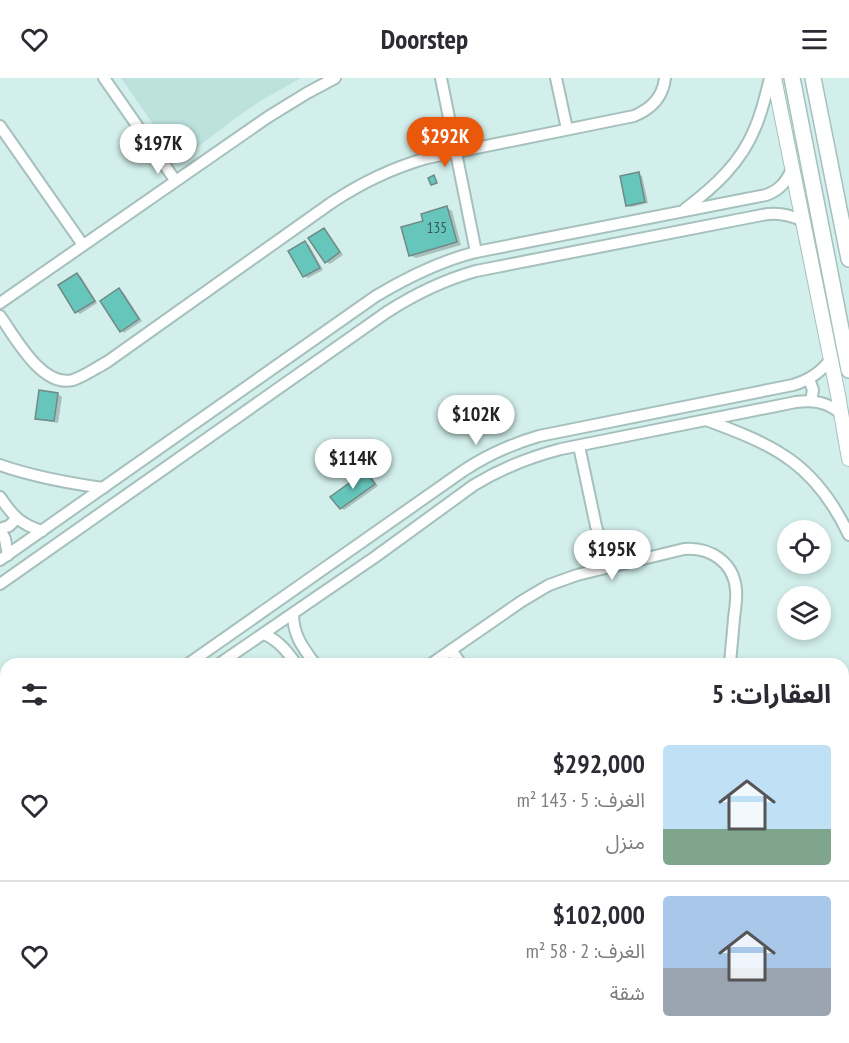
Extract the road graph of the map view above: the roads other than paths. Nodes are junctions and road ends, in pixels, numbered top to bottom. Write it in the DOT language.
graph roads {
  1 [pos="104,78"];
  2 [pos="335,78"];
  3 [pos="441,78"];
  4 [pos="556,78"];
  5 [pos="665,78"];
  6 [pos="772,78"];
  7 [pos="792,78"];
  8 [pos="813,78"];
  9 [pos="0,126"];
  10 [pos="567,129"];
  11 [pos="456,152"];
  12 [pos="792,169"];
  13 [pos="175,180"];
  14 [pos="766,195"];
  15 [pos="682,211"];
  16 [pos="770,213"];
  17 [pos="803,221"];
  18 [pos="83,244"];
  19 [pos="476,252"];
  20 [pos="849,259"];
  21 [pos="0,303"];
  22 [pos="0,316"];
  23 [pos="831,359"];
  24 [pos="849,370"];
  25 [pos="809,379"];
  26 [pos="242,390"];
  27 [pos="811,401"];
  28 [pos="254,406"];
  29 [pos="841,414"];
  30 [pos="706,420"];
  31 [pos="579,446"];
  32 [pos="849,459"];
  33 [pos="0,465"];
  34 [pos="103,488"];
  35 [pos="0,497"];
  36 [pos="16,519"];
  37 [pos="0,529"];
  38 [pos="42,531"];
  39 [pos="849,535"];
  40 [pos="363,542"];
  41 [pos="375,557"];
  42 [pos="4,558"];
  43 [pos="609,567"];
  44 [pos="0,584"];
  45 [pos="293,614"];
  46 [pos="264,634"];
  47 [pos="296,636"];
  48 [pos="283,647"];
  49 [pos="451,650"];
  50 [pos="197,658"];
  51 [pos="228,658"];
  52 [pos="292,658"];
  53 [pos="311,658"];
  54 [pos="440,658"];
  55 [pos="457,658"];
  56 [pos="730,658"];
  1 -- 13 [label="street"];
  2 -- 13 [label="street"];
  3 -- 11 [label="street"];
  4 -- 10 [label="street"];
  5 -- 10 [label="street"];
  6 -- 12 [label="street"];
  6 -- 15 [label="street"];
  7 -- 24 [label="main road"];
  8 -- 20 [label="main road"];
  9 -- 18 [label="street"];
  10 -- 11 [label="street"];
  11 -- 19 [label="street"];
  11 -- 22 [label="street"];
  12 -- 14 [label="street"];
  12 -- 17 [label="street"];
  13 -- 18 [label="street"];
  14 -- 15 [label="street"];
  14 -- 16 [label="street"];
  15 -- 19 [label="street"];
  16 -- 17 [label="street"];
  16 -- 28 [label="street"];
  17 -- 23 [label="street"];
  18 -- 21 [label="street"];
  19 -- 26 [label="street"];
  23 -- 25 [label="street"];
  23 -- 29 [label="street"];
  25 -- 27 [label="street"];
  25 -- 40 [label="street"];
  26 -- 28 [label="street"];
  26 -- 34 [label="street"];
  27 -- 29 [label="street"];
  27 -- 30 [label="street"];
  28 -- 44 [label="street"];
  29 -- 32 [label="street"];
  30 -- 31 [label="street"];
  30 -- 39 [label="street"];
  31 -- 41 [label="street"];
  31 -- 43 [label="street"];
  33 -- 34 [label="street"];
  34 -- 38 [label="street"];
  35 -- 36 [label="street"];
  36 -- 37 [label="street"];
  36 -- 38 [label="street"];
  37 -- 42 [label="street"];
  38 -- 42 [label="street"];
  40 -- 41 [label="street"];
  40 -- 50 [label="street"];
  41 -- 45 [label="street"];
  43 -- 49 [label="street"];
  43 -- 56 [label="street"];
  45 -- 46 [label="street"];
  45 -- 47 [label="street"];
  46 -- 48 [label="street"];
  46 -- 51 [label="street"];
  47 -- 48 [label="street"];
  47 -- 53 [label="street"];
  48 -- 52 [label="street"];
  49 -- 54 [label="street"];
  49 -- 55 [label="street"];
}
